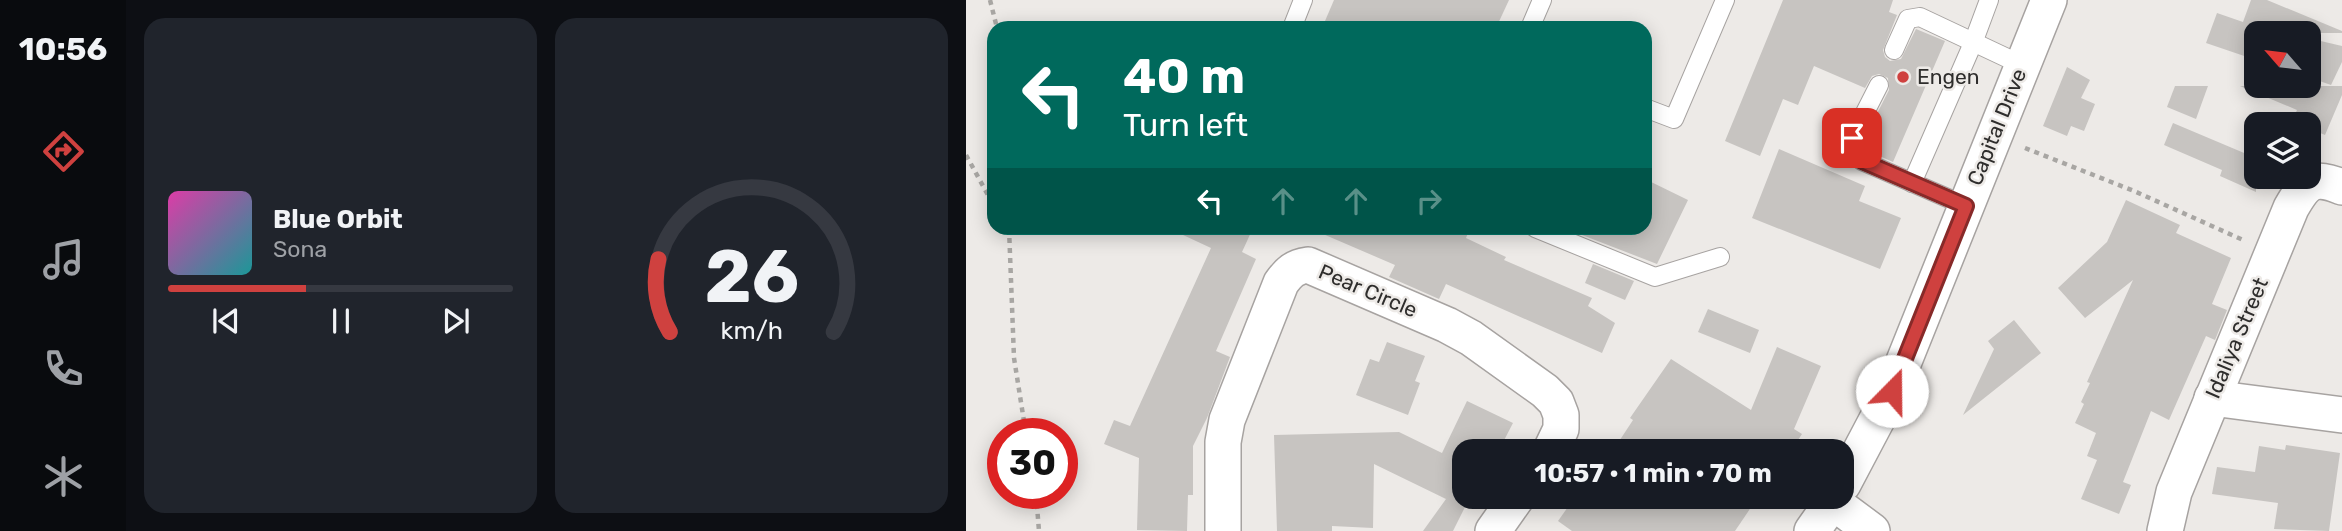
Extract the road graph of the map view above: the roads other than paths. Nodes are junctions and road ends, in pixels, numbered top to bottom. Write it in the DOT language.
graph roads {
  1 [pos="1303,0"];
  2 [pos="1542,0"];
  3 [pos="1725,0"];
  4 [pos="1989,0"];
  5 [pos="2049,0"];
  6 [pos="1295,21"];
  7 [pos="1533,21"];
  8 [pos="1973,43"];
  9 [pos="1894,50"];
  10 [pos="2022,65"];
  11 [pos="1879,85"];
  12 [pos="1652,111"];
  13 [pos="1912,183"];
  14 [pos="2342,187"];
  15 [pos="1966,206"];
  16 [pos="1552,235"];
  17 [pos="1720,257"];
  18 [pos="2212,398"];
  19 [pos="2342,415"];
  20 [pos="1556,439"];
  21 [pos="1854,462"];
  22 [pos="1509,509"];
  23 [pos="1827,509"];
  24 [pos="1851,509"];
  25 [pos="1223,531"];
  26 [pos="1493,531"];
  27 [pos="1812,531"];
  28 [pos="1872,531"];
  29 [pos="2165,531"];
  1 -- 6 [label="lane"];
  2 -- 7 [label="lane"];
  3 -- 12 [label="lane"];
  4 -- 8 [label="lane"];
  5 -- 10 [label="street, Capital Drive"];
  8 -- 9 [label="lane"];
  8 -- 10 [label="lane"];
  8 -- 13 [label="lane"];
  10 -- 15 [label="street, Capital Drive"];
  11 -- 13 [label="lane"];
  13 -- 15 [label="lane"];
  14 -- 18 [label="street, Idaliya Street"];
  15 -- 21 [label="street, Capital Drive"];
  16 -- 17 [label="lane"];
  18 -- 19 [label="street"];
  18 -- 29 [label="street, Idaliya Street"];
  20 -- 25 [label="street, Pear Circle"];
  22 -- 26 [label="street"];
  23 -- 27 [label="street, Capital Drive"];
  24 -- 28 [label="street"];
}
